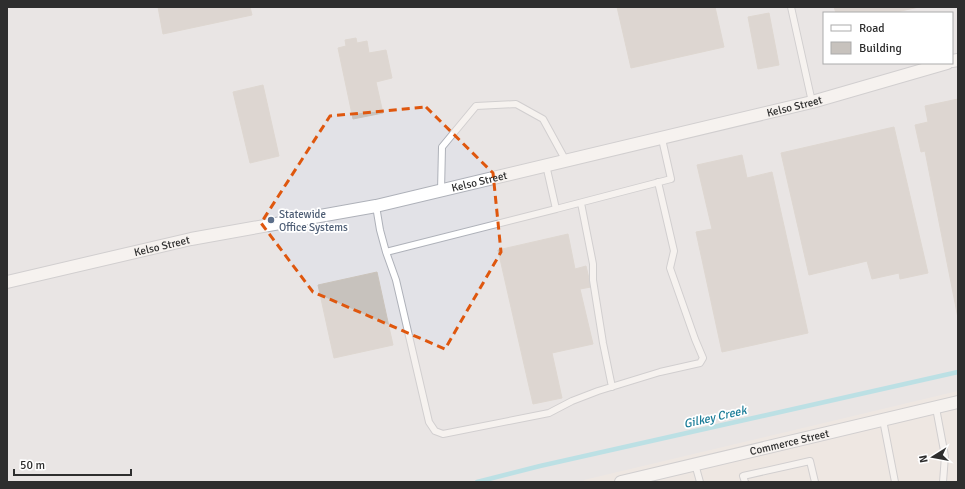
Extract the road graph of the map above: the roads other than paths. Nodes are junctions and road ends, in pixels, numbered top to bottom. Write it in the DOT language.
graph roads {
  1 [pos="791,7"];
  2 [pos="944,64"];
  3 [pos="812,102"];
  4 [pos="662,139"];
  5 [pos="566,161"];
  6 [pos="546,165"];
  7 [pos="658,182"];
  8 [pos="440,191"];
  9 [pos="581,203"];
  10 [pos="376,206"];
  11 [pos="556,209"];
  12 [pos="386,252"];
  13 [pos="7,282"];
  14 [pos="612,387"];
  15 [pos="958,402"];
  16 [pos="936,408"];
  17 [pos="883,420"];
  18 [pos="695,464"];
  19 [pos="621,482"];
  20 [pos="700,482"];
  21 [pos="745,482"];
  22 [pos="814,482"];
  23 [pos="895,482"];
  24 [pos="943,482"];
  1 -- 3 [label="lane"];
  2 -- 3 [label="street, Kelso Street"];
  3 -- 4 [label="street, Kelso Street"];
  4 -- 5 [label="street, Kelso Street"];
  4 -- 7 [label="lane"];
  5 -- 6 [label="street, Kelso Street"];
  5 -- 8 [label="lane"];
  6 -- 8 [label="street, Kelso Street"];
  6 -- 11 [label="lane"];
  7 -- 9 [label="lane"];
  7 -- 14 [label="lane"];
  8 -- 10 [label="street, Kelso Street"];
  9 -- 11 [label="lane"];
  9 -- 14 [label="lane"];
  10 -- 12 [label="lane"];
  10 -- 13 [label="street, Kelso Street"];
  11 -- 12 [label="lane"];
  12 -- 14 [label="lane"];
  15 -- 16 [label="street, Commerce Street"];
  16 -- 17 [label="street, Commerce Street"];
  16 -- 24 [label="lane"];
  17 -- 18 [label="street, Commerce Street"];
  17 -- 23 [label="lane"];
  18 -- 19 [label="street, Commerce Street"];
  18 -- 20 [label="lane"];
  21 -- 22 [label="lane"];
}
